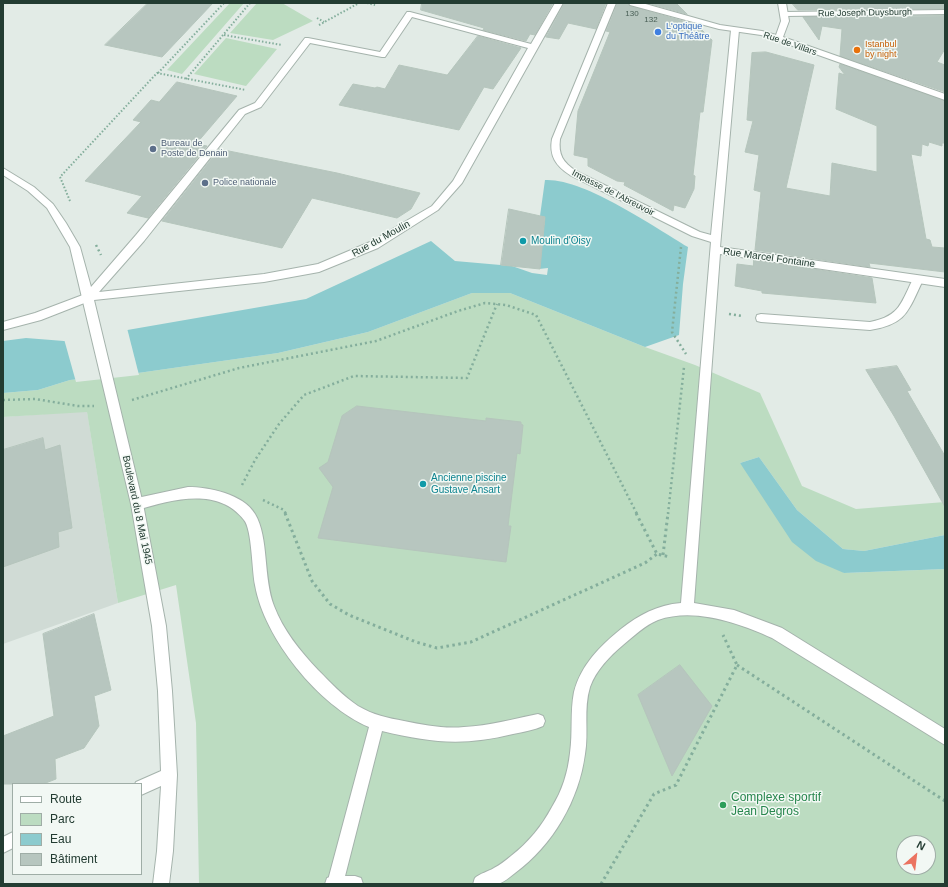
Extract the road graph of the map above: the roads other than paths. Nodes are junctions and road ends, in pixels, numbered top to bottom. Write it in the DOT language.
graph roads {
  1 [pos="559,3"];
  2 [pos="612,3"];
  3 [pos="632,3"];
  4 [pos="782,3"];
  5 [pos="922,3"];
  6 [pos="926,12"];
  7 [pos="945,12"];
  8 [pos="785,14"];
  9 [pos="736,30"];
  10 [pos="779,38"];
  11 [pos="532,47"];
  12 [pos="945,97"];
  13 [pos="3,171"];
  14 [pos="716,245"];
  15 [pos="918,280"];
  16 [pos="945,283"];
  17 [pos="88,297"];
  18 [pos="761,318"];
  19 [pos="3,326"];
  20 [pos="137,504"];
  21 [pos="687,609"];
  22 [pos="538,721"];
  23 [pos="377,723"];
  24 [pos="945,738"];
  25 [pos="169,775"];
  26 [pos="142,787"];
  27 [pos="161,884"];
  28 [pos="334,884"];
  29 [pos="355,884"];
  30 [pos="481,884"];
  1 -- 11 [label="street, Rue du Moulin"];
  2 -- 14 [label="street, Impasse de l'Abreuvoir"];
  3 -- 9 [label="street, Rue de Villars"];
  4 -- 8 [label="street"];
  5 -- 6 [label="street"];
  6 -- 7 [label="street, Rue Joseph Duysburgh"];
  6 -- 8 [label="street, Rue Joseph Duysburgh"];
  8 -- 10 [label="street"];
  9 -- 10 [label="street, Rue de Villars"];
  9 -- 14 [label="street, Rue Marcel Fontaine"];
  10 -- 12 [label="street, Rue de Villars"];
  11 -- 17 [label="street, Rue du Moulin"];
  11 -- 17 [label="street"];
  13 -- 17 [label="street, Boulevard du 8 Mai 1945"];
  14 -- 15 [label="street, Rue Marcel Fontaine"];
  14 -- 21 [label="street"];
  15 -- 16 [label="street, Rue Marcel Fontaine"];
  15 -- 18 [label="street"];
  17 -- 19 [label="street"];
  17 -- 20 [label="street, Boulevard du 8 Mai 1945"];
  20 -- 23 [label="street"];
  20 -- 25 [label="street, Boulevard du 8 Mai 1945"];
  21 -- 24 [label="street"];
  21 -- 30 [label="street"];
  22 -- 23 [label="street"];
  23 -- 28 [label="street"];
  25 -- 26 [label="street"];
  25 -- 27 [label="street, Boulevard du 8 Mai 1945"];
  28 -- 29 [label="street"];
}
